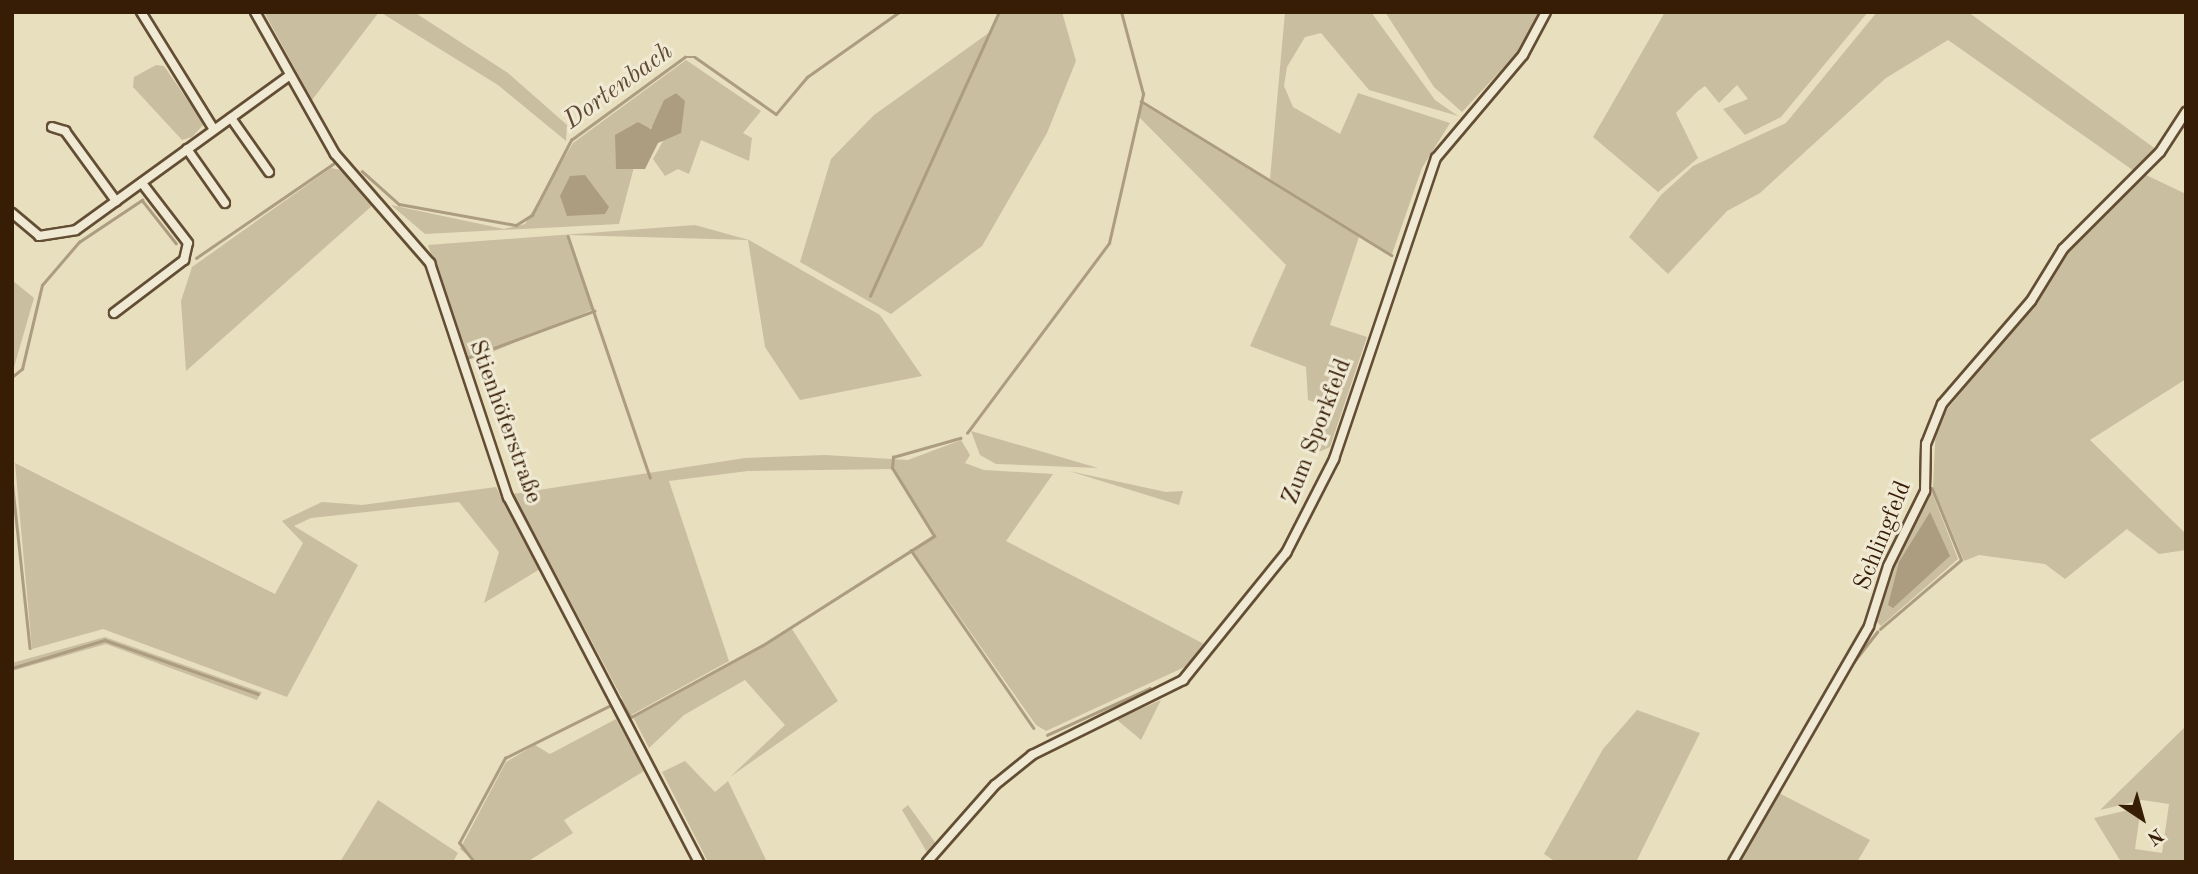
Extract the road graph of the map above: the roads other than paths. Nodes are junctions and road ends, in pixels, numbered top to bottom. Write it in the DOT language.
graph roads {
  1 [pos="141,12"];
  2 [pos="255,12"];
  3 [pos="1546,12"];
  4 [pos="289,75"];
  5 [pos="2186,112"];
  6 [pos="231,118"];
  7 [pos="52,127"];
  8 [pos="213,128"];
  9 [pos="187,149"];
  10 [pos="269,172"];
  11 [pos="142,183"];
  12 [pos="116,201"];
  13 [pos="225,203"];
  14 [pos="12,213"];
  15 [pos="114,313"];
  16 [pos="699,862"];
  17 [pos="927,862"];
  18 [pos="1733,862"];
  1 -- 8 [label="street"];
  2 -- 4 [label="street, Stienhöferstraße"];
  3 -- 17 [label="street, Zum Sporkfeld"];
  4 -- 6 [label="street"];
  4 -- 16 [label="street, Stienhöferstraße"];
  5 -- 18 [label="street, Schlingfeld"];
  6 -- 8 [label="street"];
  6 -- 10 [label="street"];
  7 -- 12 [label="street"];
  8 -- 9 [label="street"];
  9 -- 11 [label="street"];
  9 -- 13 [label="street"];
  11 -- 12 [label="street"];
  11 -- 15 [label="street"];
  12 -- 14 [label="street"];
}
